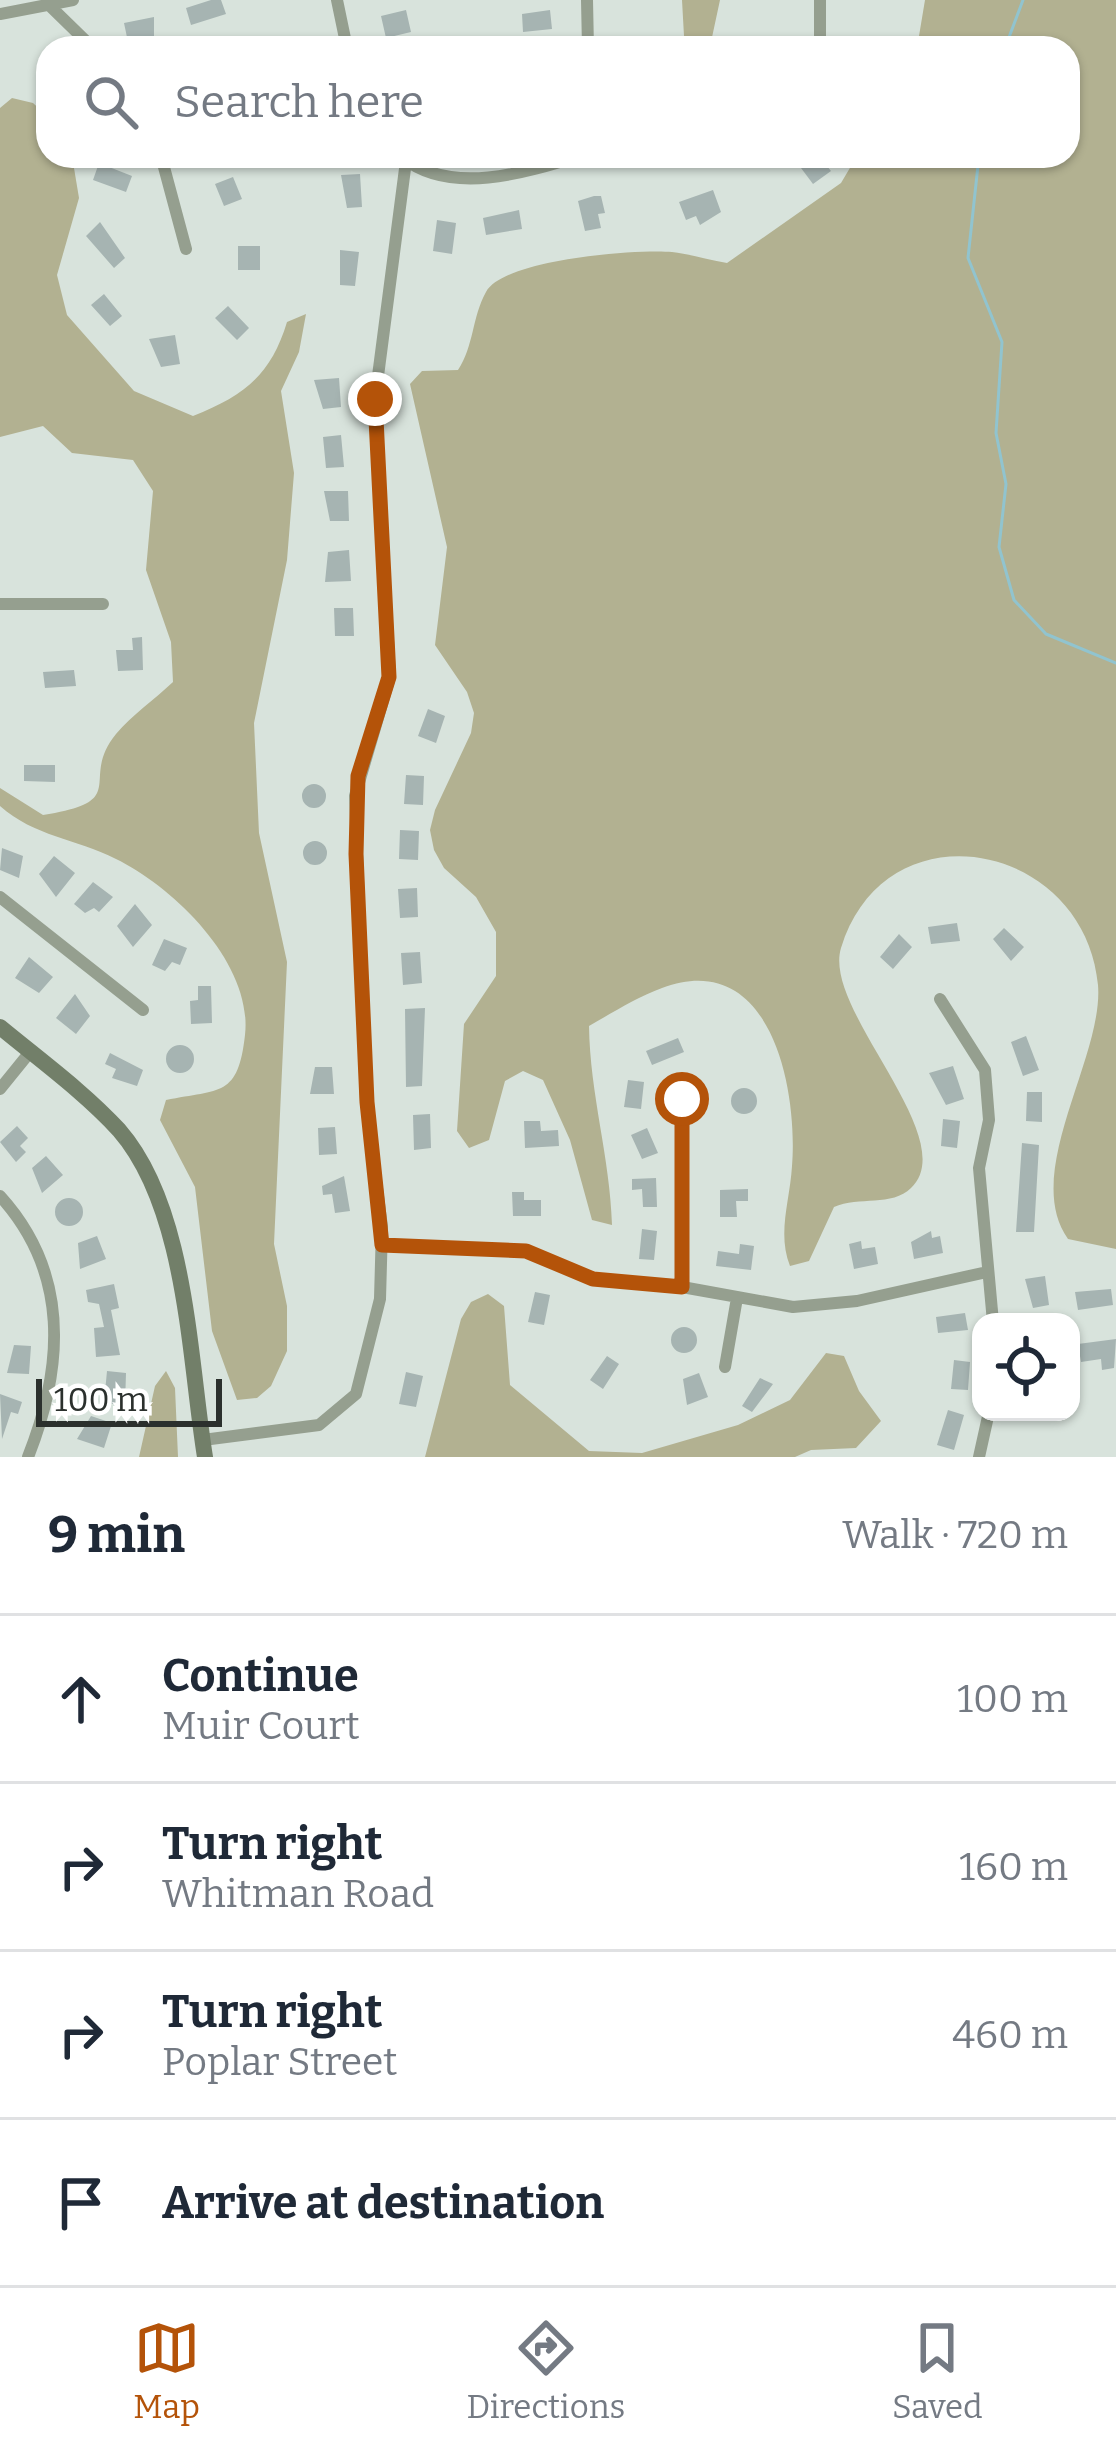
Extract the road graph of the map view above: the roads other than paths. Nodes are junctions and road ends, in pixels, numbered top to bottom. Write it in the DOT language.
graph roads {
  1 [pos="73,0"];
  2 [pos="337,0"];
  3 [pos="587,0"];
  4 [pos="820,0"];
  5 [pos="52,7"];
  6 [pos="0,14"];
  7 [pos="81,36"];
  8 [pos="344,36"];
  9 [pos="588,36"];
  10 [pos="820,36"];
  11 [pos="164,168"];
  12 [pos="402,168"];
  13 [pos="418,168"];
  14 [pos="523,168"];
  15 [pos="187,249"];
  16 [pos="0,604"];
  17 [pos="103,604"];
  18 [pos="0,897"];
  19 [pos="940,999"];
  20 [pos="143,1010"];
  21 [pos="0,1027"];
  22 [pos="29,1052"];
  23 [pos="0,1089"];
  24 [pos="682,1099"];
  25 [pos="0,1196"];
  26 [pos="382,1245"];
  27 [pos="987,1272"];
  28 [pos="682,1287"];
  29 [pos="736,1298"];
  30 [pos="992,1313"];
  31 [pos="724,1367"];
  32 [pos="987,1421"];
  33 [pos="204,1448"];
  34 [pos="28,1457"];
  35 [pos="979,1457"];
  1 -- 5 [label="street"];
  2 -- 8 [label="street"];
  3 -- 9 [label="street"];
  4 -- 10 [label="street"];
  5 -- 6 [label="street"];
  5 -- 7 [label="street"];
  11 -- 15 [label="street"];
  12 -- 26 [label="street"];
  13 -- 14 [label="street"];
  16 -- 17 [label="street"];
  18 -- 20 [label="street"];
  19 -- 27 [label="street"];
  21 -- 22 [label="street"];
  22 -- 23 [label="street"];
  22 -- 33 [label="street"];
  24 -- 28 [label="street"];
  25 -- 34 [label="street"];
  26 -- 28 [label="street"];
  26 -- 33 [label="street"];
  27 -- 29 [label="street"];
  27 -- 30 [label="street"];
  28 -- 29 [label="street"];
  29 -- 31 [label="street"];
  32 -- 35 [label="street"];
}
